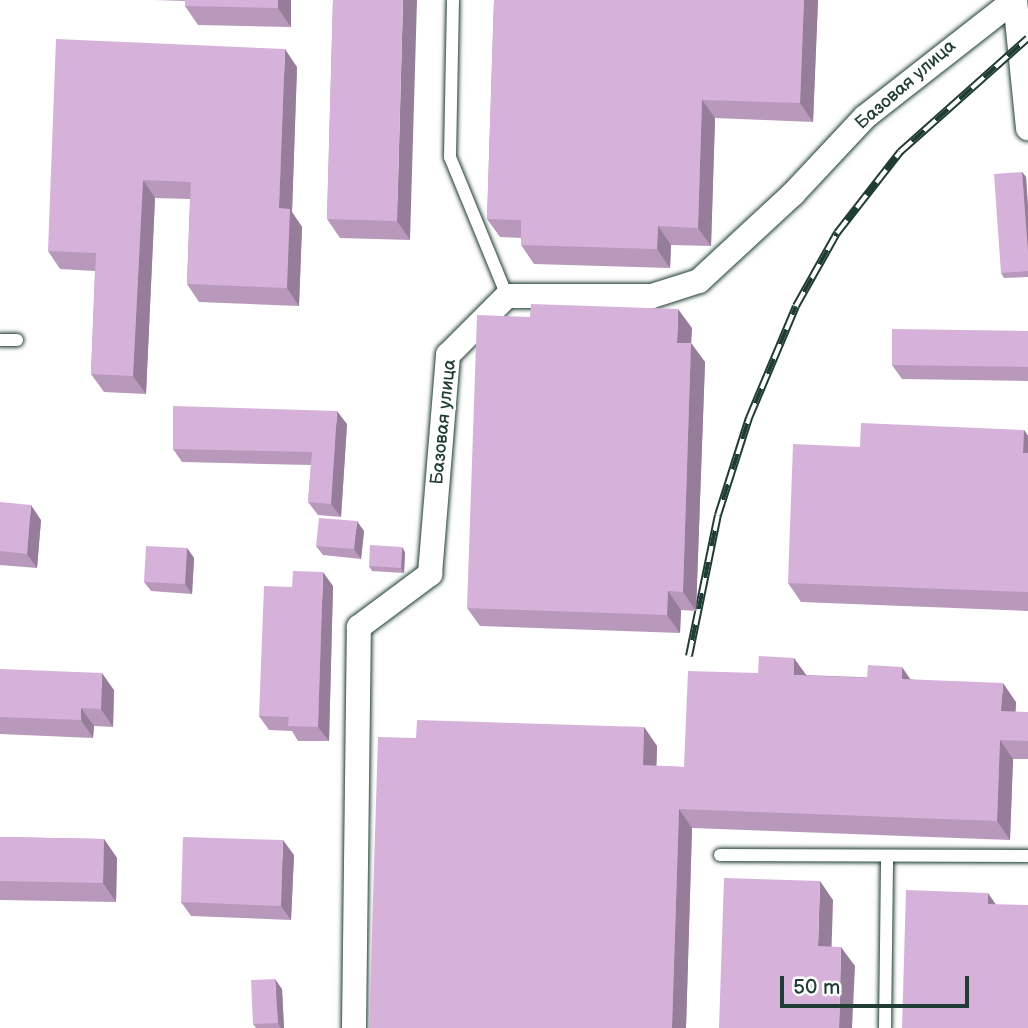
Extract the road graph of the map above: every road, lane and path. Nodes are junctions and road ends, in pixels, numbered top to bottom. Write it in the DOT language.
graph roads {
  1 [pos="453,0"];
  2 [pos="1015,0"];
  3 [pos="1028,128"];
  4 [pos="507,296"];
  5 [pos="0,340"];
  6 [pos="17,340"];
  7 [pos="720,855"];
  8 [pos="887,856"];
  9 [pos="1028,856"];
  10 [pos="354,1028"];
  11 [pos="885,1028"];
  1 -- 4 [label="lane"];
  2 -- 3 [label="street"];
  2 -- 4 [label="street, Базовая улица"];
  4 -- 10 [label="street, Базовая улица"];
  5 -- 6 [label="lane"];
  7 -- 8 [label="lane"];
  8 -- 9 [label="lane"];
  8 -- 11 [label="lane"];
}
